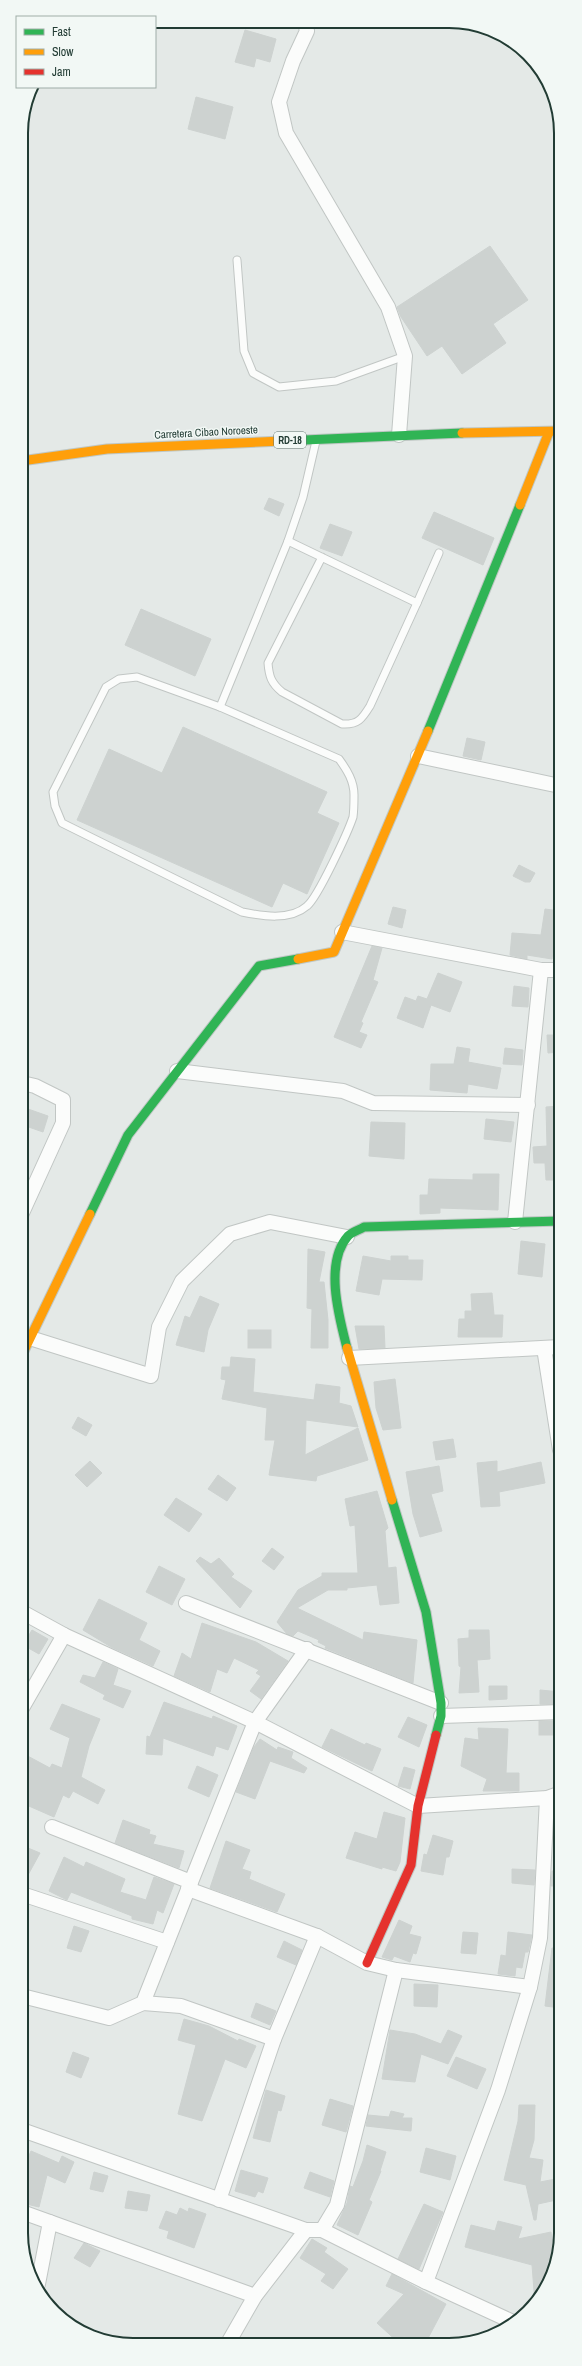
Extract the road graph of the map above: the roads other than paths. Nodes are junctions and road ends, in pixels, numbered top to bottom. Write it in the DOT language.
graph roads {
  1 [pos="307,28"];
  2 [pos="237,260"];
  3 [pos="406,356"];
  4 [pos="549,432"];
  5 [pos="554,432"];
  6 [pos="400,435"];
  7 [pos="317,439"];
  8 [pos="28,460"];
  9 [pos="288,541"];
  10 [pos="439,553"];
  11 [pos="322,557"];
  12 [pos="418,602"];
  13 [pos="220,707"];
  14 [pos="418,756"];
  15 [pos="554,785"];
  16 [pos="342,932"];
  17 [pos="541,970"];
  18 [pos="554,970"];
  19 [pos="177,1071"];
  20 [pos="28,1084"];
  21 [pos="528,1104"];
  22 [pos="28,1200"];
  23 [pos="554,1221"];
  24 [pos="515,1222"];
  25 [pos="347,1237"];
  26 [pos="30,1338"];
  27 [pos="28,1342"];
  28 [pos="554,1347"];
  29 [pos="544,1348"];
  30 [pos="349,1358"];
  31 [pos="554,1412"];
  32 [pos="186,1603"];
  33 [pos="28,1615"];
  34 [pos="64,1635"];
  35 [pos="307,1649"];
  36 [pos="28,1698"];
  37 [pos="441,1709"];
  38 [pos="554,1712"];
  39 [pos="255,1722"];
  40 [pos="554,1795"];
  41 [pos="418,1806"];
  42 [pos="52,1827"];
  43 [pos="190,1885"];
  44 [pos="28,1896"];
  45 [pos="317,1936"];
  46 [pos="167,1942"];
  47 [pos="367,1963"];
  48 [pos="396,1970"];
  49 [pos="530,1987"];
  50 [pos="28,1998"];
  51 [pos="143,2003"];
  52 [pos="274,2039"];
  53 [pos="28,2132"];
  54 [pos="219,2200"];
  55 [pos="28,2214"];
  56 [pos="50,2222"];
  57 [pos="306,2230"];
  58 [pos="322,2230"];
  59 [pos="39,2279"];
  60 [pos="426,2282"];
  61 [pos="255,2296"];
  62 [pos="508,2320"];
  63 [pos="231,2338"];
  1 -- 3 [label="street"];
  2 -- 3 [label="lane"];
  3 -- 6 [label="street"];
  4 -- 5 [label="street, Carretera Cibao Noroeste / RD-18"];
  4 -- 6 [label="street, Carretera Cibao Noroeste / RD-18"];
  4 -- 14 [label="street"];
  6 -- 7 [label="street, Carretera Cibao Noroeste / RD-18"];
  7 -- 8 [label="street, Carretera Cibao Noroeste / RD-18"];
  7 -- 9 [label="lane"];
  9 -- 11 [label="lane"];
  9 -- 13 [label="lane"];
  10 -- 12 [label="lane"];
  11 -- 12 [label="lane"];
  11 -- 12 [label="lane"];
  13 -- 13 [label="lane"];
  14 -- 15 [label="street"];
  14 -- 16 [label="street"];
  16 -- 17 [label="street"];
  16 -- 19 [label="street"];
  17 -- 18 [label="street"];
  17 -- 21 [label="street"];
  19 -- 21 [label="street"];
  19 -- 26 [label="street"];
  20 -- 22 [label="street"];
  21 -- 24 [label="street"];
  23 -- 24 [label="street"];
  24 -- 25 [label="street"];
  25 -- 26 [label="street"];
  25 -- 30 [label="street"];
  26 -- 27 [label="street"];
  28 -- 29 [label="street"];
  29 -- 30 [label="street"];
  29 -- 31 [label="street"];
  30 -- 37 [label="street"];
  32 -- 35 [label="street"];
  33 -- 34 [label="street"];
  34 -- 36 [label="street"];
  34 -- 39 [label="street"];
  35 -- 37 [label="street"];
  35 -- 39 [label="street"];
  37 -- 38 [label="street"];
  37 -- 41 [label="street"];
  39 -- 41 [label="street"];
  39 -- 43 [label="street"];
  40 -- 41 [label="street"];
  40 -- 49 [label="street"];
  41 -- 47 [label="street"];
  42 -- 43 [label="street"];
  43 -- 45 [label="street"];
  43 -- 46 [label="street"];
  44 -- 46 [label="street"];
  45 -- 47 [label="street"];
  45 -- 52 [label="street"];
  46 -- 51 [label="street"];
  47 -- 48 [label="street"];
  48 -- 49 [label="street"];
  48 -- 58 [label="street"];
  49 -- 60 [label="street"];
  50 -- 51 [label="street"];
  51 -- 52 [label="street"];
  52 -- 54 [label="street"];
  53 -- 54 [label="street"];
  54 -- 57 [label="street"];
  55 -- 56 [label="street"];
  56 -- 59 [label="street"];
  56 -- 61 [label="street"];
  57 -- 58 [label="street"];
  57 -- 61 [label="street"];
  58 -- 60 [label="street"];
  60 -- 62 [label="street"];
  61 -- 63 [label="street"];
}
